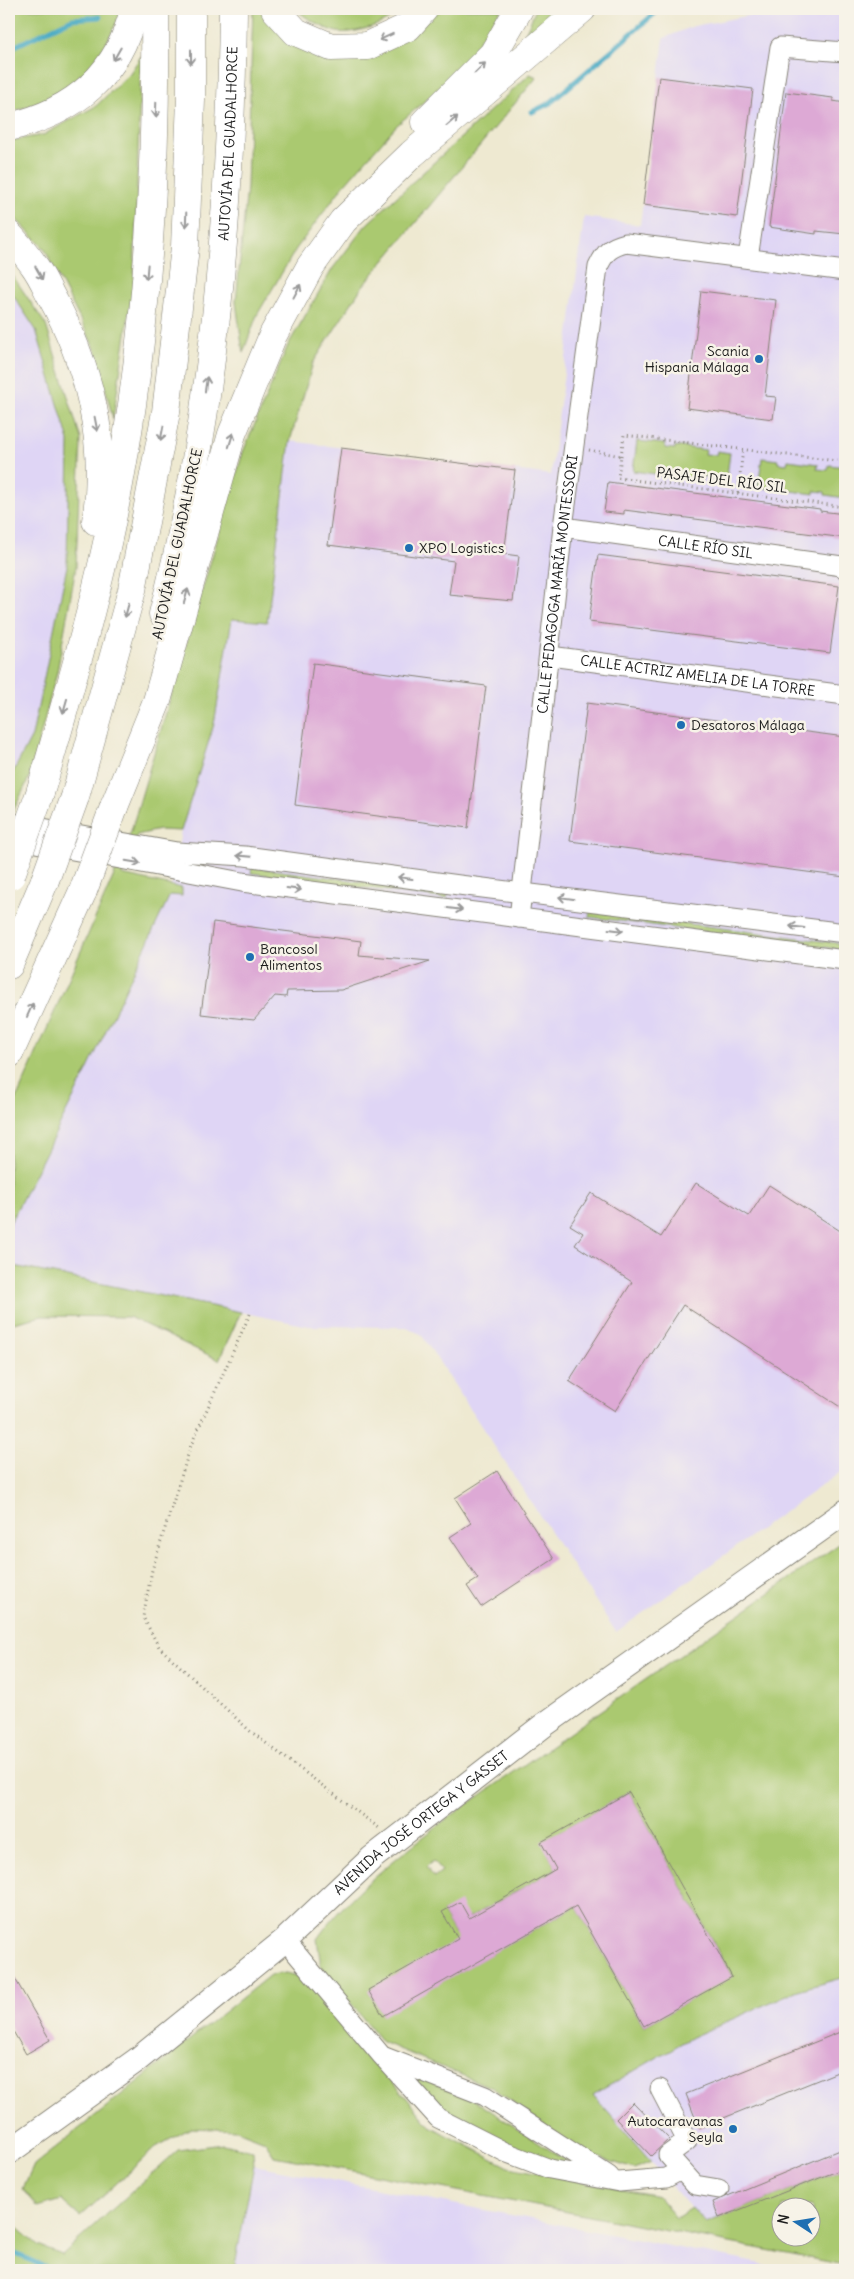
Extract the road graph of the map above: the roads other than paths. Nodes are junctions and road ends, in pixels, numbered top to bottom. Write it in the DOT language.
graph roads {
  1 [pos="134,9"];
  2 [pos="154,9"];
  3 [pos="191,9"];
  4 [pos="234,9"];
  5 [pos="275,9"];
  6 [pos="424,9"];
  7 [pos="519,9"];
  8 [pos="582,9"];
  9 [pos="845,52"];
  10 [pos="9,128"];
  11 [pos="343,221"];
  12 [pos="9,235"];
  13 [pos="748,258"];
  14 [pos="845,271"];
  15 [pos="563,527"];
  16 [pos="845,569"];
  17 [pos="550,656"];
  18 [pos="74,673"];
  19 [pos="845,695"];
  20 [pos="114,807"];
  21 [pos="9,822"];
  22 [pos="9,838"];
  23 [pos="70,842"];
  24 [pos="10,878"];
  25 [pos="521,892"];
  26 [pos="519,918"];
  27 [pos="845,933"];
  28 [pos="845,960"];
  29 [pos="9,965"];
  30 [pos="9,1054"];
  31 [pos="845,1512"];
  32 [pos="285,1940"];
  33 [pos="382,2056"];
  34 [pos="660,2089"];
  35 [pos="9,2152"];
  36 [pos="681,2170"];
  37 [pos="619,2182"];
  38 [pos="719,2189"];
  1 -- 10 [label="highway, one-way"];
  2 -- 18 [label="highway, one-way"];
  3 -- 29 [label="highway, one-way, bridge"];
  20 -- 4 [label="highway, AUTOVÍA DEL GUADALHORCE, one-way"];
  6 -- 5 [label="highway, one-way"];
  11 -- 7 [label="highway, one-way"];
  11 -- 8 [label="highway, one-way"];
  9 -- 13 [label="street"];
  20 -- 11 [label="highway, one-way"];
  12 -- 18 [label="highway, one-way"];
  13 -- 14 [label="street"];
  13 -- 15 [label="street, CALLE PEDAGOGA MARÍA MONTESSORI"];
  15 -- 16 [label="street, CALLE RÍO SIL"];
  15 -- 17 [label="street, CALLE PEDAGOGA MARÍA MONTESSORI"];
  17 -- 19 [label="street, CALLE ACTRIZ AMELIA DE LA TORRE"];
  17 -- 25 [label="street, CALLE PEDAGOGA MARÍA MONTESSORI"];
  18 -- 24 [label="highway, one-way, bridge"];
  30 -- 20 [label="highway, AUTOVÍA DEL GUADALHORCE, one-way, bridge"];
  21 -- 23 [label="street"];
  22 -- 23 [label="street"];
  25 -- 23 [label="street, one-way"];
  23 -- 26 [label="street, one-way"];
  25 -- 26 [label="street, CALLE PEDAGOGA MARÍA MONTESSORI"];
  27 -- 25 [label="street, one-way"];
  26 -- 28 [label="street, one-way"];
  31 -- 32 [label="main road, AVENIDA JOSÉ ORTEGA Y GASSET"];
  32 -- 33 [label="street"];
  32 -- 35 [label="main road, AVENIDA JOSÉ ORTEGA Y GASSET"];
  33 -- 37 [label="street"];
  33 -- 37 [label="street"];
  34 -- 36 [label="street"];
  36 -- 37 [label="street"];
  36 -- 38 [label="street"];
}
